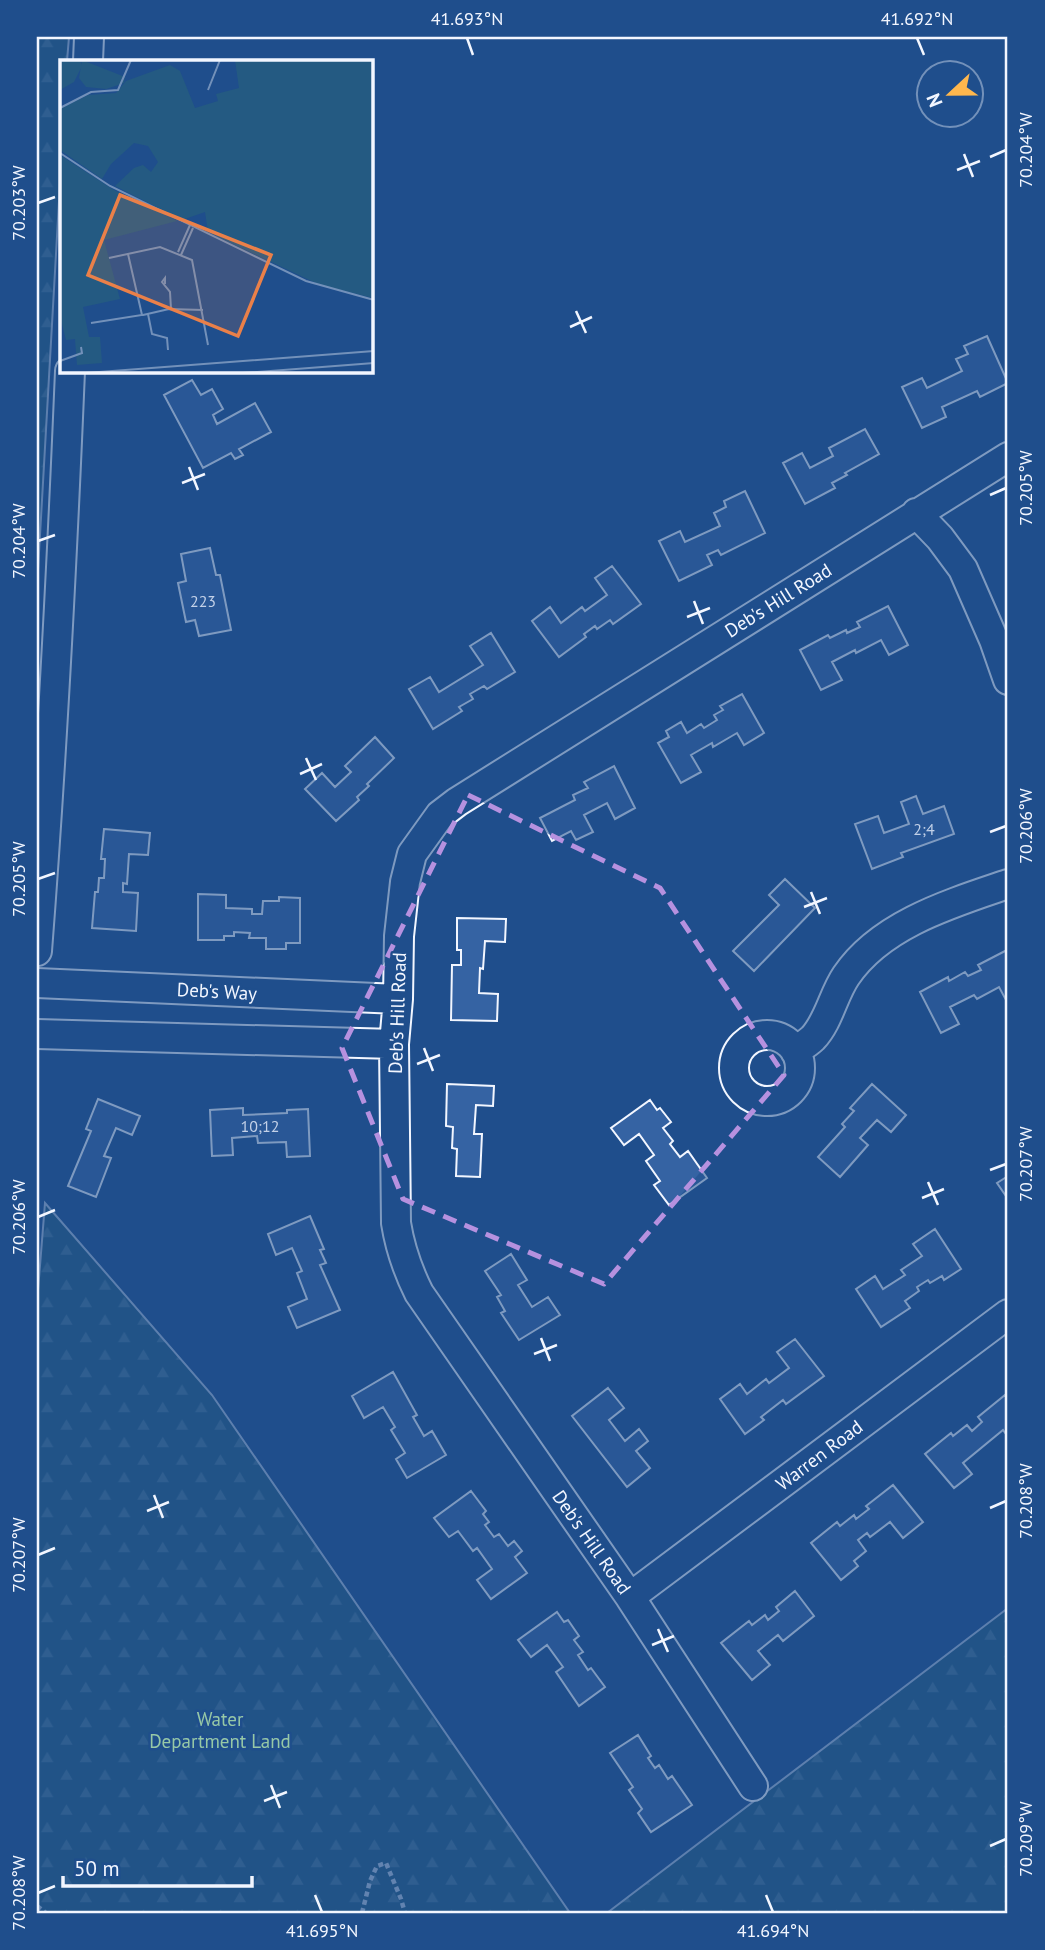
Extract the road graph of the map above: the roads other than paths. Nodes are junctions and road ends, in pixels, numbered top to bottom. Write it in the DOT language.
graph roads {
  1 [pos="89,37"];
  2 [pos="88,60"];
  3 [pos="70,373"];
  4 [pos="1008,457"];
  5 [pos="916,513"];
  6 [pos="1008,680"];
  7 [pos="1008,884"];
  8 [pos="37,951"];
  9 [pos="37,983"];
  10 [pos="398,999"];
  11 [pos="37,1034"];
  12 [pos="394,1044"];
  13 [pos="795,1051"];
  14 [pos="1008,1314"];
  15 [pos="630,1597"];
  16 [pos="753,1786"];
  1 -- 2 [label="street"];
  3 -- 8 [label="street"];
  4 -- 5 [label="street, Deb's Hill Road"];
  5 -- 6 [label="street"];
  5 -- 10 [label="street, Deb's Hill Road"];
  7 -- 13 [label="street"];
  9 -- 10 [label="street, Deb's Way"];
  10 -- 12 [label="street, Deb's Hill Road"];
  11 -- 12 [label="street"];
  12 -- 15 [label="street, Deb's Hill Road"];
  14 -- 15 [label="street, Warren Road"];
  15 -- 16 [label="street, Deb's Hill Road"];
}
